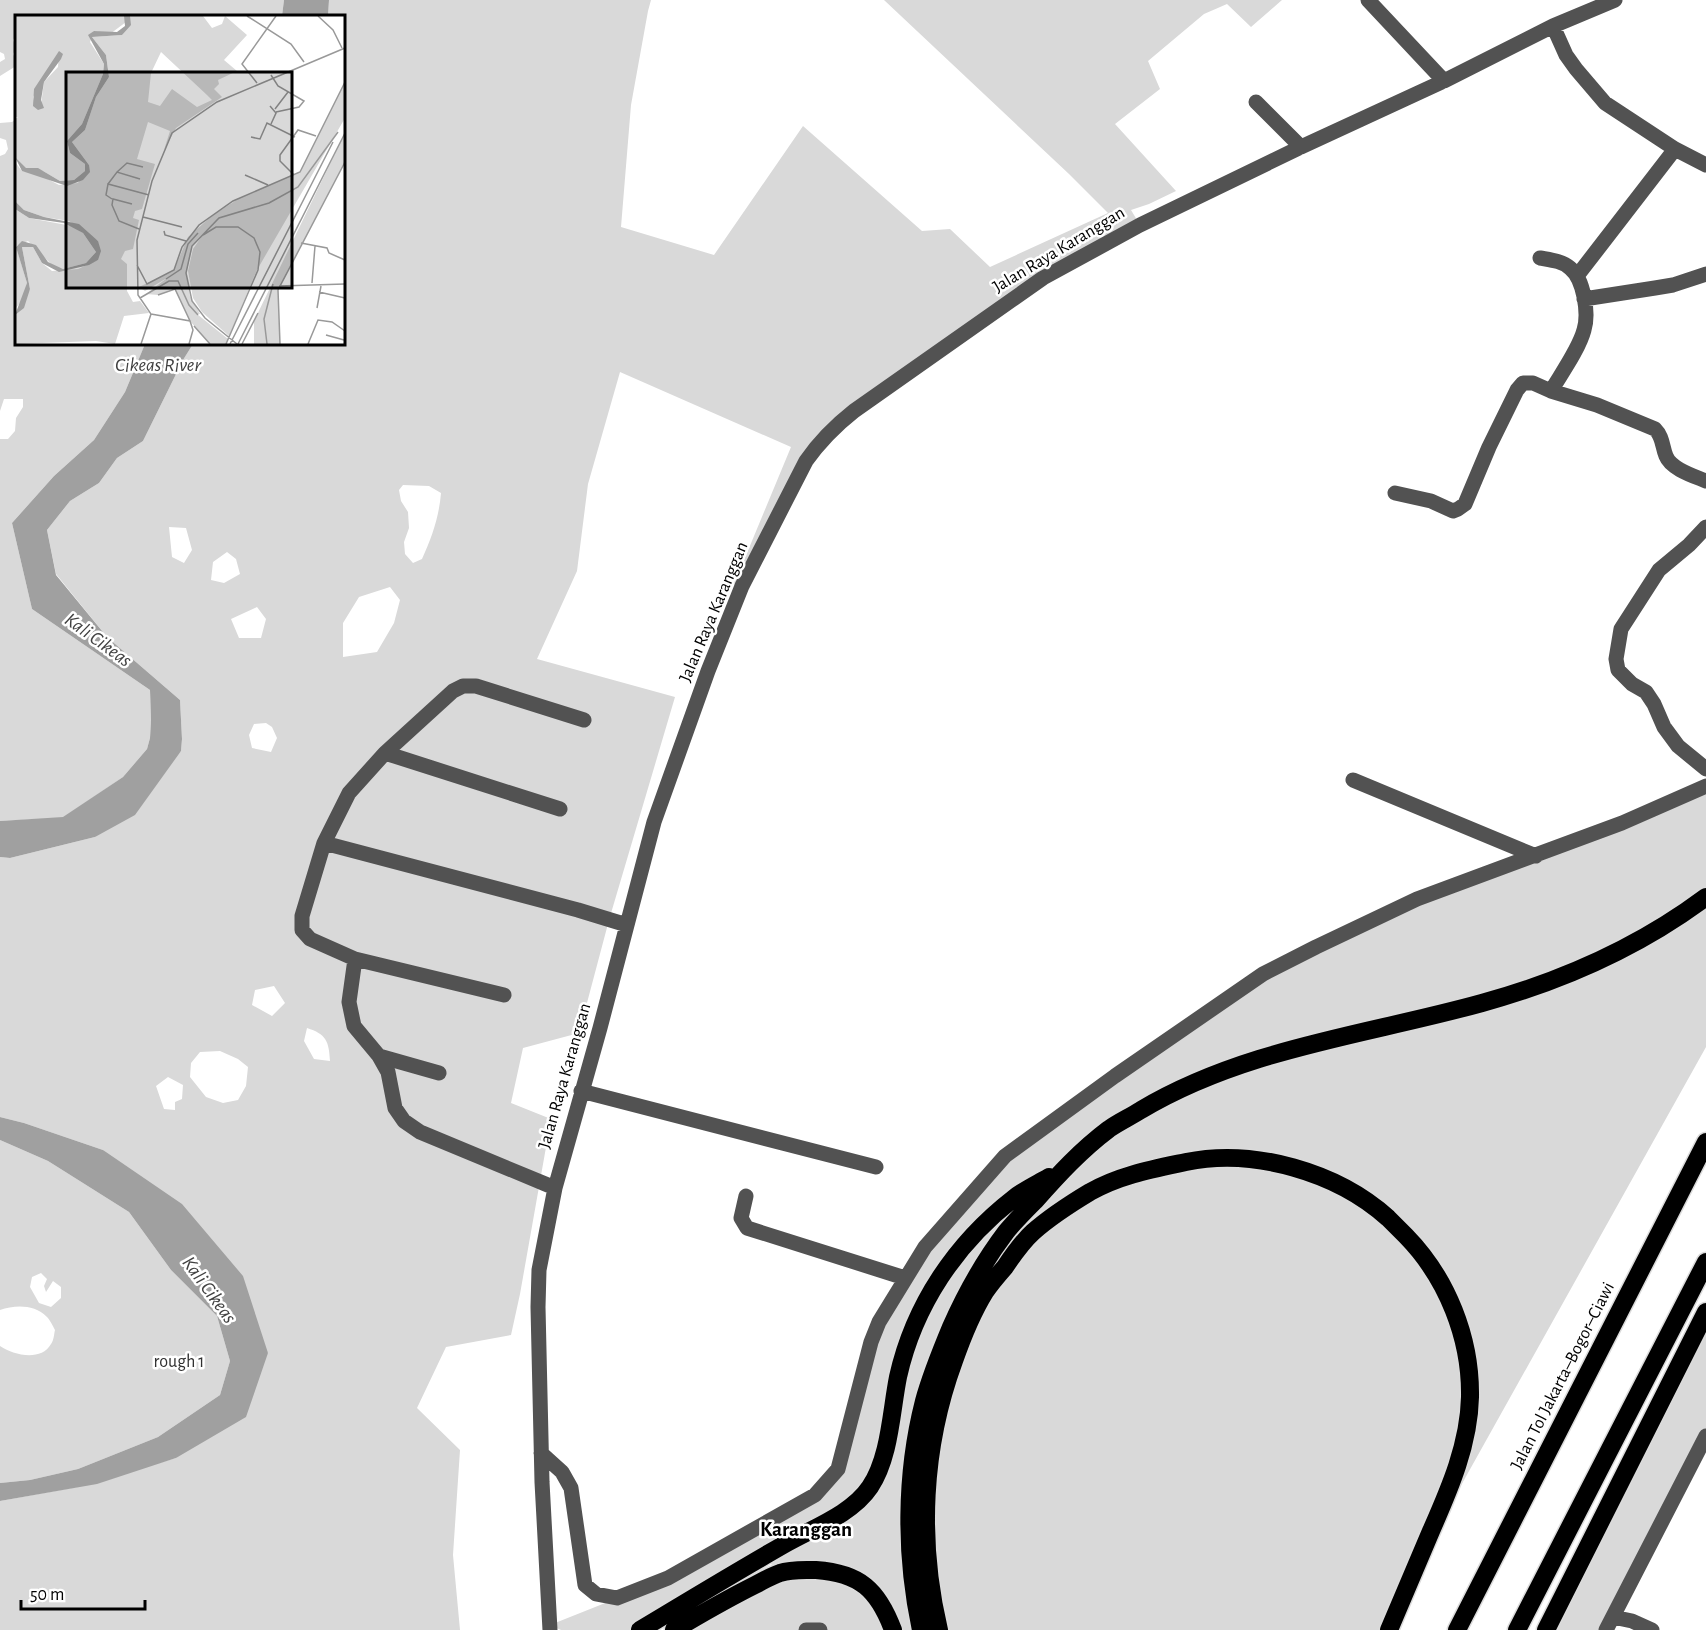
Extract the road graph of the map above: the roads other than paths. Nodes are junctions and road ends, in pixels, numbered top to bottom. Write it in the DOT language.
graph roads {
  1 [pos="1368,0"];
  2 [pos="1615,0"];
  3 [pos="1553,26"];
  4 [pos="1444,81"];
  5 [pos="1256,102"];
  6 [pos="1302,147"];
  7 [pos="1675,149"];
  8 [pos="1706,165"];
  9 [pos="1540,258"];
  10 [pos="1706,274"];
  11 [pos="1577,276"];
  12 [pos="1584,299"];
  13 [pos="1551,391"];
  14 [pos="1706,481"];
  15 [pos="1395,493"];
  16 [pos="1706,527"];
  17 [pos="584,720"];
  18 [pos="385,753"];
  19 [pos="1706,769"];
  20 [pos="1353,780"];
  21 [pos="1706,786"];
  22 [pos="560,809"];
  23 [pos="324,843"];
  24 [pos="1536,855"];
  25 [pos="1706,897"];
  26 [pos="627,925"];
  27 [pos="355,959"];
  28 [pos="504,995"];
  29 [pos="379,1056"];
  30 [pos="439,1073"];
  31 [pos="581,1091"];
  32 [pos="1706,1142"];
  33 [pos="876,1167"];
  34 [pos="1065,1167"];
  35 [pos="555,1188"];
  36 [pos="746,1196"];
  37 [pos="1706,1262"];
  38 [pos="905,1278"];
  39 [pos="1706,1312"];
  40 [pos="1706,1436"];
  41 [pos="541,1453"];
  42 [pos="1563,1597"];
  43 [pos="1610,1624"];
  44 [pos="553,1628"];
  45 [pos="640,1630"];
  46 [pos="674,1630"];
  47 [pos="806,1630"];
  48 [pos="820,1630"];
  49 [pos="893,1630"];
  50 [pos="921,1630"];
  51 [pos="939,1630"];
  52 [pos="1389,1630"];
  53 [pos="1457,1630"];
  54 [pos="1517,1630"];
  55 [pos="1546,1630"];
  56 [pos="1552,1630"];
  57 [pos="1652,1630"];
  1 -- 4 [label="street"];
  2 -- 3 [label="street, Jalan Raya Karanggan"];
  3 -- 4 [label="street, Jalan Raya Karanggan"];
  3 -- 7 [label="street"];
  4 -- 6 [label="street, Jalan Raya Karanggan"];
  5 -- 6 [label="street"];
  6 -- 26 [label="street, Jalan Raya Karanggan"];
  7 -- 8 [label="street"];
  7 -- 11 [label="street"];
  9 -- 11 [label="street"];
  10 -- 12 [label="street"];
  11 -- 12 [label="street"];
  12 -- 13 [label="street"];
  13 -- 14 [label="street"];
  13 -- 15 [label="street"];
  16 -- 19 [label="street"];
  17 -- 18 [label="street"];
  18 -- 22 [label="street"];
  18 -- 23 [label="street"];
  20 -- 24 [label="street"];
  21 -- 24 [label="street"];
  23 -- 26 [label="street"];
  23 -- 27 [label="street"];
  24 -- 38 [label="street"];
  25 -- 34 [label="highway"];
  26 -- 31 [label="street, Jalan Raya Karanggan"];
  27 -- 28 [label="street"];
  27 -- 29 [label="street"];
  29 -- 30 [label="street"];
  29 -- 35 [label="street"];
  31 -- 33 [label="street"];
  31 -- 35 [label="street, Jalan Raya Karanggan"];
  32 -- 53 [label="highway, Jalan Tol Jakarta–Bogor–Ciawi"];
  34 -- 45 [label="highway"];
  34 -- 50 [label="highway"];
  35 -- 41 [label="street, Jalan Raya Karanggan"];
  36 -- 38 [label="street"];
  37 -- 54 [label="highway"];
  38 -- 41 [label="street"];
  39 -- 42 [label="highway"];
  40 -- 43 [label="street"];
  41 -- 44 [label="street, Jalan Raya Karanggan"];
  42 -- 55 [label="highway"];
  42 -- 56 [label="highway"];
  43 -- 57 [label="street"];
  46 -- 49 [label="highway"];
  47 -- 48 [label="street"];
  51 -- 52 [label="highway"];
}
